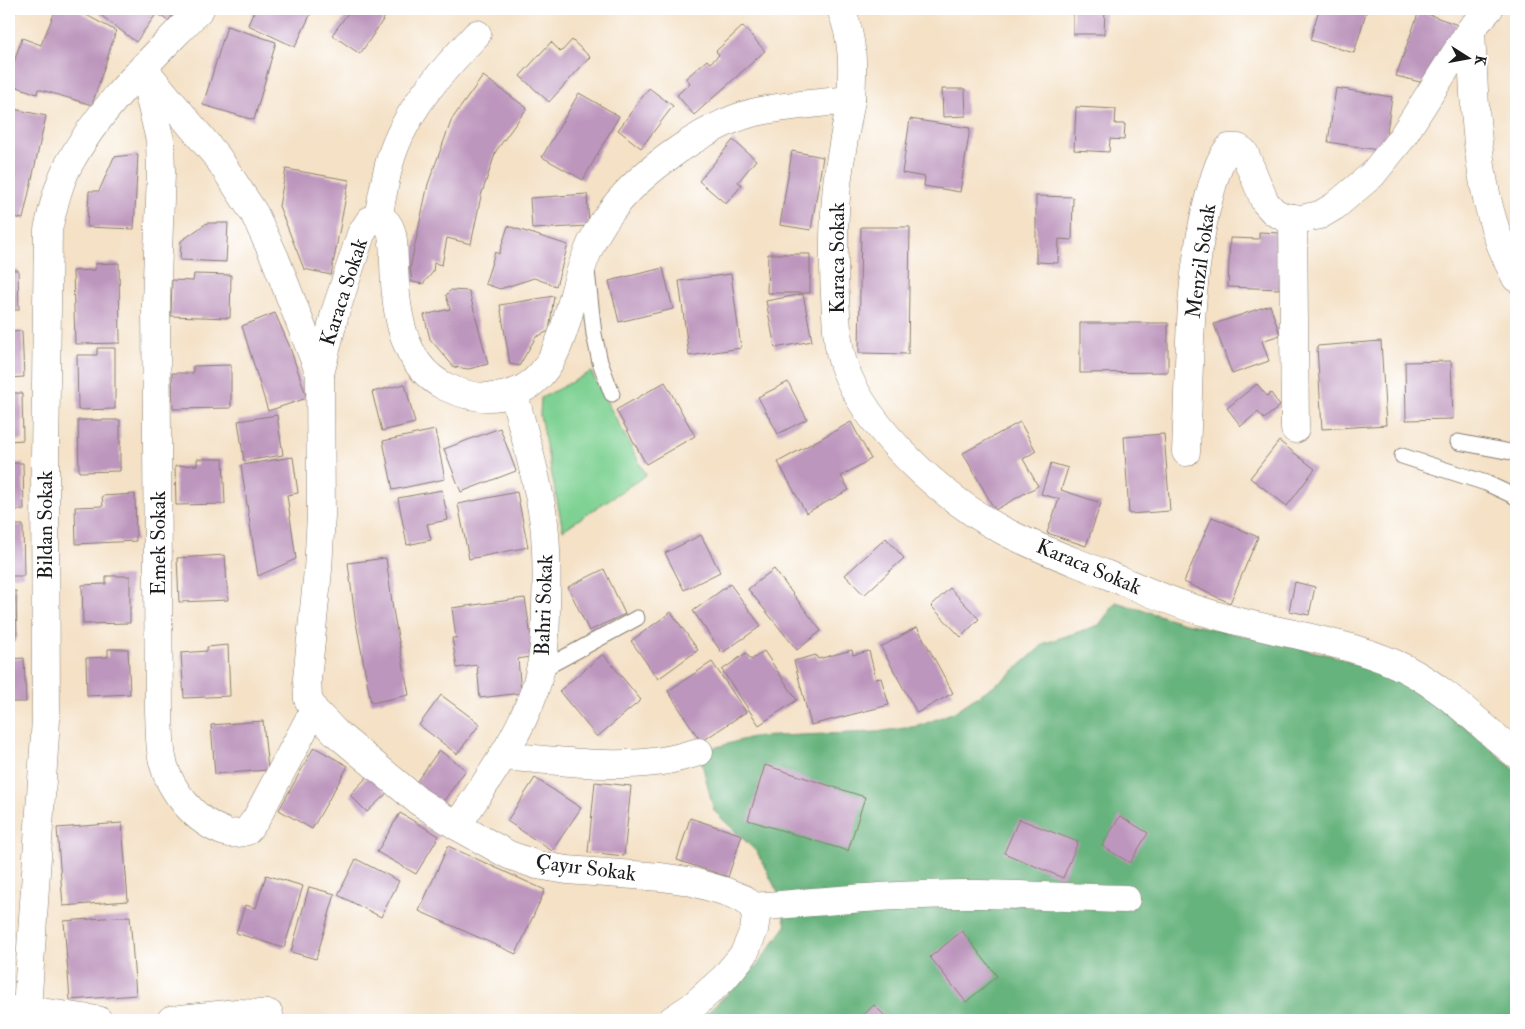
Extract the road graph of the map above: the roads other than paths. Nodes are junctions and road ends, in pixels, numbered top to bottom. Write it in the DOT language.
graph roads {
  1 [pos="200,9"];
  2 [pos="841,9"];
  3 [pos="1489,9"];
  4 [pos="1477,19"];
  5 [pos="477,34"];
  6 [pos="143,68"];
  7 [pos="851,100"];
  8 [pos="378,218"];
  9 [pos="1293,218"];
  10 [pos="585,257"];
  11 [pos="1516,276"];
  12 [pos="320,374"];
  13 [pos="514,394"];
  14 [pos="612,394"];
  15 [pos="1295,428"];
  16 [pos="1458,442"];
  17 [pos="1186,452"];
  18 [pos="1516,453"];
  19 [pos="1402,456"];
  20 [pos="1516,496"];
  21 [pos="637,618"];
  22 [pos="541,670"];
  23 [pos="314,710"];
  24 [pos="699,752"];
  25 [pos="1516,754"];
  26 [pos="503,756"];
  27 [pos="456,826"];
  28 [pos="1126,900"];
  29 [pos="753,907"];
  30 [pos="18,1010"];
  31 [pos="269,1014"];
  32 [pos="98,1020"];
  33 [pos="171,1020"];
  34 [pos="672,1020"];
  1 -- 6 [label="street, Bildan Sokak"];
  2 -- 7 [label="street"];
  3 -- 4 [label="street, Menzil Sokak"];
  4 -- 9 [label="street, Menzil Sokak"];
  4 -- 11 [label="street"];
  5 -- 8 [label="street, Karaca Sokak"];
  6 -- 12 [label="street"];
  6 -- 23 [label="street, Emek Sokak"];
  6 -- 30 [label="street, Bildan Sokak"];
  7 -- 10 [label="street, Karaca Sokak"];
  7 -- 25 [label="street, Karaca Sokak"];
  8 -- 12 [label="street, Karaca Sokak"];
  8 -- 13 [label="street, Karaca Sokak"];
  9 -- 15 [label="street"];
  9 -- 17 [label="street, Menzil Sokak"];
  10 -- 13 [label="street, Karaca Sokak"];
  10 -- 14 [label="lane"];
  12 -- 23 [label="street"];
  13 -- 22 [label="street, Bahri Sokak"];
  16 -- 18 [label="lane"];
  19 -- 20 [label="lane"];
  21 -- 22 [label="lane"];
  22 -- 26 [label="street, Bahri Sokak"];
  23 -- 27 [label="street, Çayır Sokak"];
  24 -- 26 [label="street"];
  26 -- 27 [label="street, Bahri Sokak"];
  27 -- 29 [label="street, Çayır Sokak"];
  28 -- 29 [label="street"];
  29 -- 34 [label="street"];
  30 -- 32 [label="street"];
  31 -- 33 [label="street"];
}
